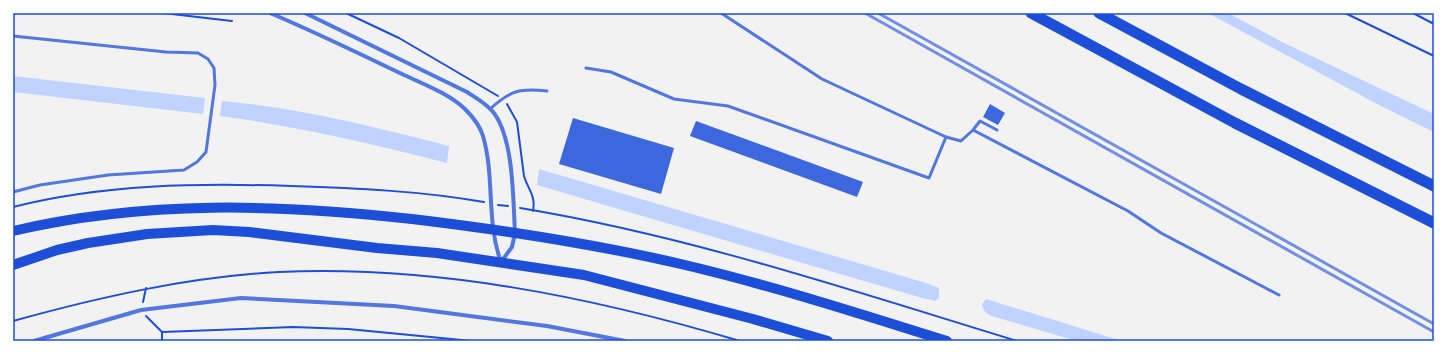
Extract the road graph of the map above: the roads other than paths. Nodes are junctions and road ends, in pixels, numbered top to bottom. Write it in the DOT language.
graph roads {
  1 [pos="270,13"];
  2 [pos="305,13"];
  3 [pos="721,13"];
  4 [pos="1031,13"];
  5 [pos="1099,13"];
  6 [pos="13,36"];
  7 [pos="586,68"];
  8 [pos="547,91"];
  9 [pos="490,109"];
  10 [pos="973,130"];
  11 [pos="997,130"];
  12 [pos="946,138"];
  13 [pos="1434,186"];
  14 [pos="13,192"];
  15 [pos="1434,223"];
  16 [pos="494,230"];
  17 [pos="13,231"];
  18 [pos="515,233"];
  19 [pos="501,262"];
  20 [pos="13,265"];
  21 [pos="1279,295"];
  22 [pos="34,341"];
  23 [pos="625,341"];
  24 [pos="828,341"];
  25 [pos="947,341"];
  1 -- 16 [label="street"];
  2 -- 9 [label="street"];
  3 -- 12 [label="lane"];
  4 -- 15 [label="highway"];
  5 -- 13 [label="highway"];
  6 -- 14 [label="lane"];
  7 -- 12 [label="lane"];
  8 -- 9 [label="lane"];
  9 -- 18 [label="street"];
  10 -- 11 [label="lane"];
  10 -- 12 [label="lane"];
  10 -- 21 [label="lane"];
  16 -- 17 [label="highway"];
  16 -- 18 [label="highway"];
  16 -- 19 [label="street"];
  18 -- 19 [label="street"];
  18 -- 25 [label="highway"];
  19 -- 20 [label="highway"];
  19 -- 24 [label="highway"];
  22 -- 23 [label="street"];
}
